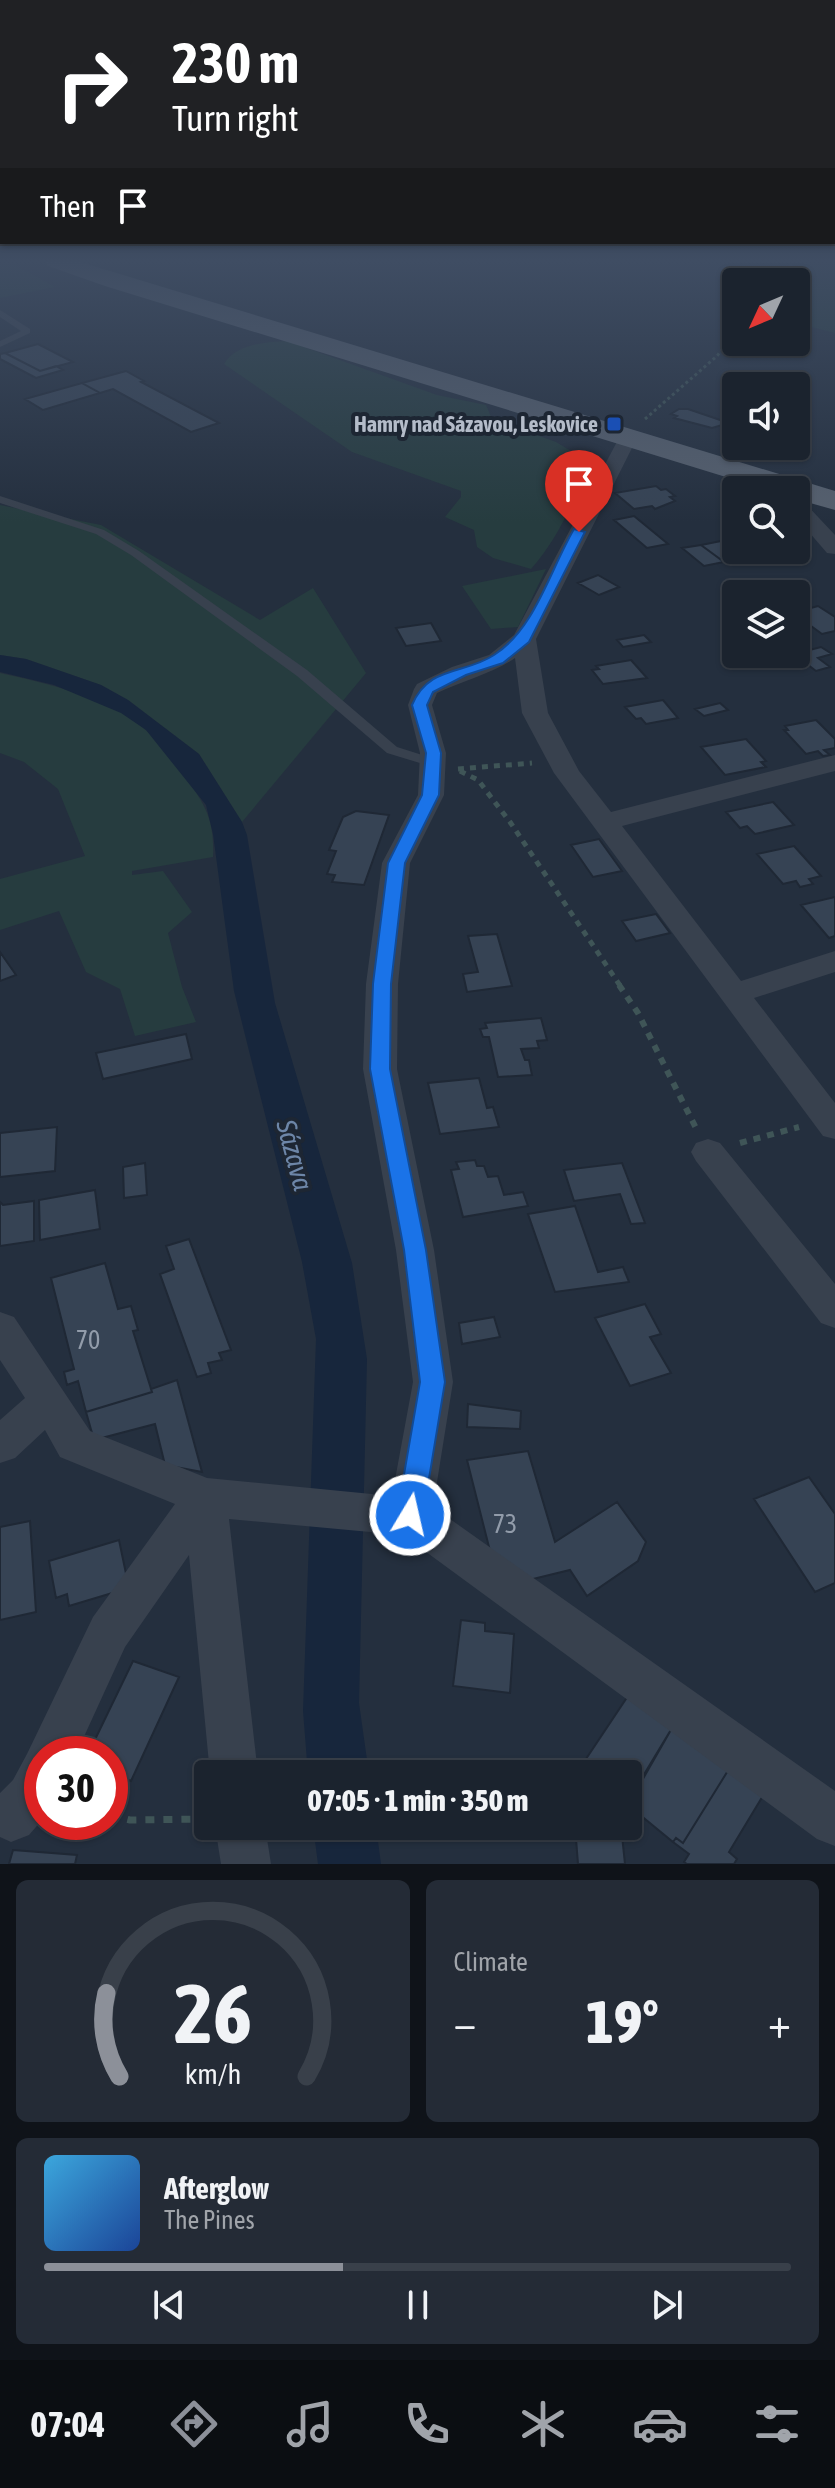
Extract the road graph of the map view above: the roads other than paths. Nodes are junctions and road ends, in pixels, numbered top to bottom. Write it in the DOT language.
graph roads {
  1 [pos="333,348"];
  2 [pos="628,438"];
  3 [pos="736,476"];
  4 [pos="0,499"];
  5 [pos="810,499"];
  6 [pos="835,501"];
  7 [pos="810,514"];
  8 [pos="835,548"];
  9 [pos="524,639"];
  10 [pos="835,763"];
  11 [pos="443,766"];
  12 [pos="605,822"];
  13 [pos="835,961"];
  14 [pos="736,993"];
  15 [pos="831,1123"];
  16 [pos="708,1152"];
  17 [pos="835,1312"];
  18 [pos="0,1328"];
  19 [pos="50,1401"];
  20 [pos="0,1445"];
  21 [pos="205,1497"];
  22 [pos="398,1516"];
  23 [pos="60,1736"];
  24 [pos="233,1760"];
  25 [pos="24,1803"];
  26 [pos="11,1817"];
  27 [pos="835,1821"];
  28 [pos="242,1840"];
  29 [pos="246,1864"];
  1 -- 2 [label="main road"];
  2 -- 3 [label="main road"];
  2 -- 9 [label="street"];
  4 -- 11 [label="lane"];
  5 -- 6 [label="main road"];
  7 -- 8 [label="street"];
  9 -- 11 [label="street"];
  9 -- 12 [label="street"];
  10 -- 12 [label="street"];
  11 -- 22 [label="street"];
  12 -- 14 [label="street"];
  13 -- 14 [label="street"];
  14 -- 15 [label="street"];
  16 -- 17 [label="street"];
  18 -- 19 [label="street"];
  19 -- 20 [label="street"];
  19 -- 21 [label="street"];
  21 -- 22 [label="street"];
  21 -- 23 [label="street"];
  21 -- 24 [label="street"];
  22 -- 27 [label="street"];
  25 -- 26 [label="street"];
  28 -- 29 [label="street"];
}
